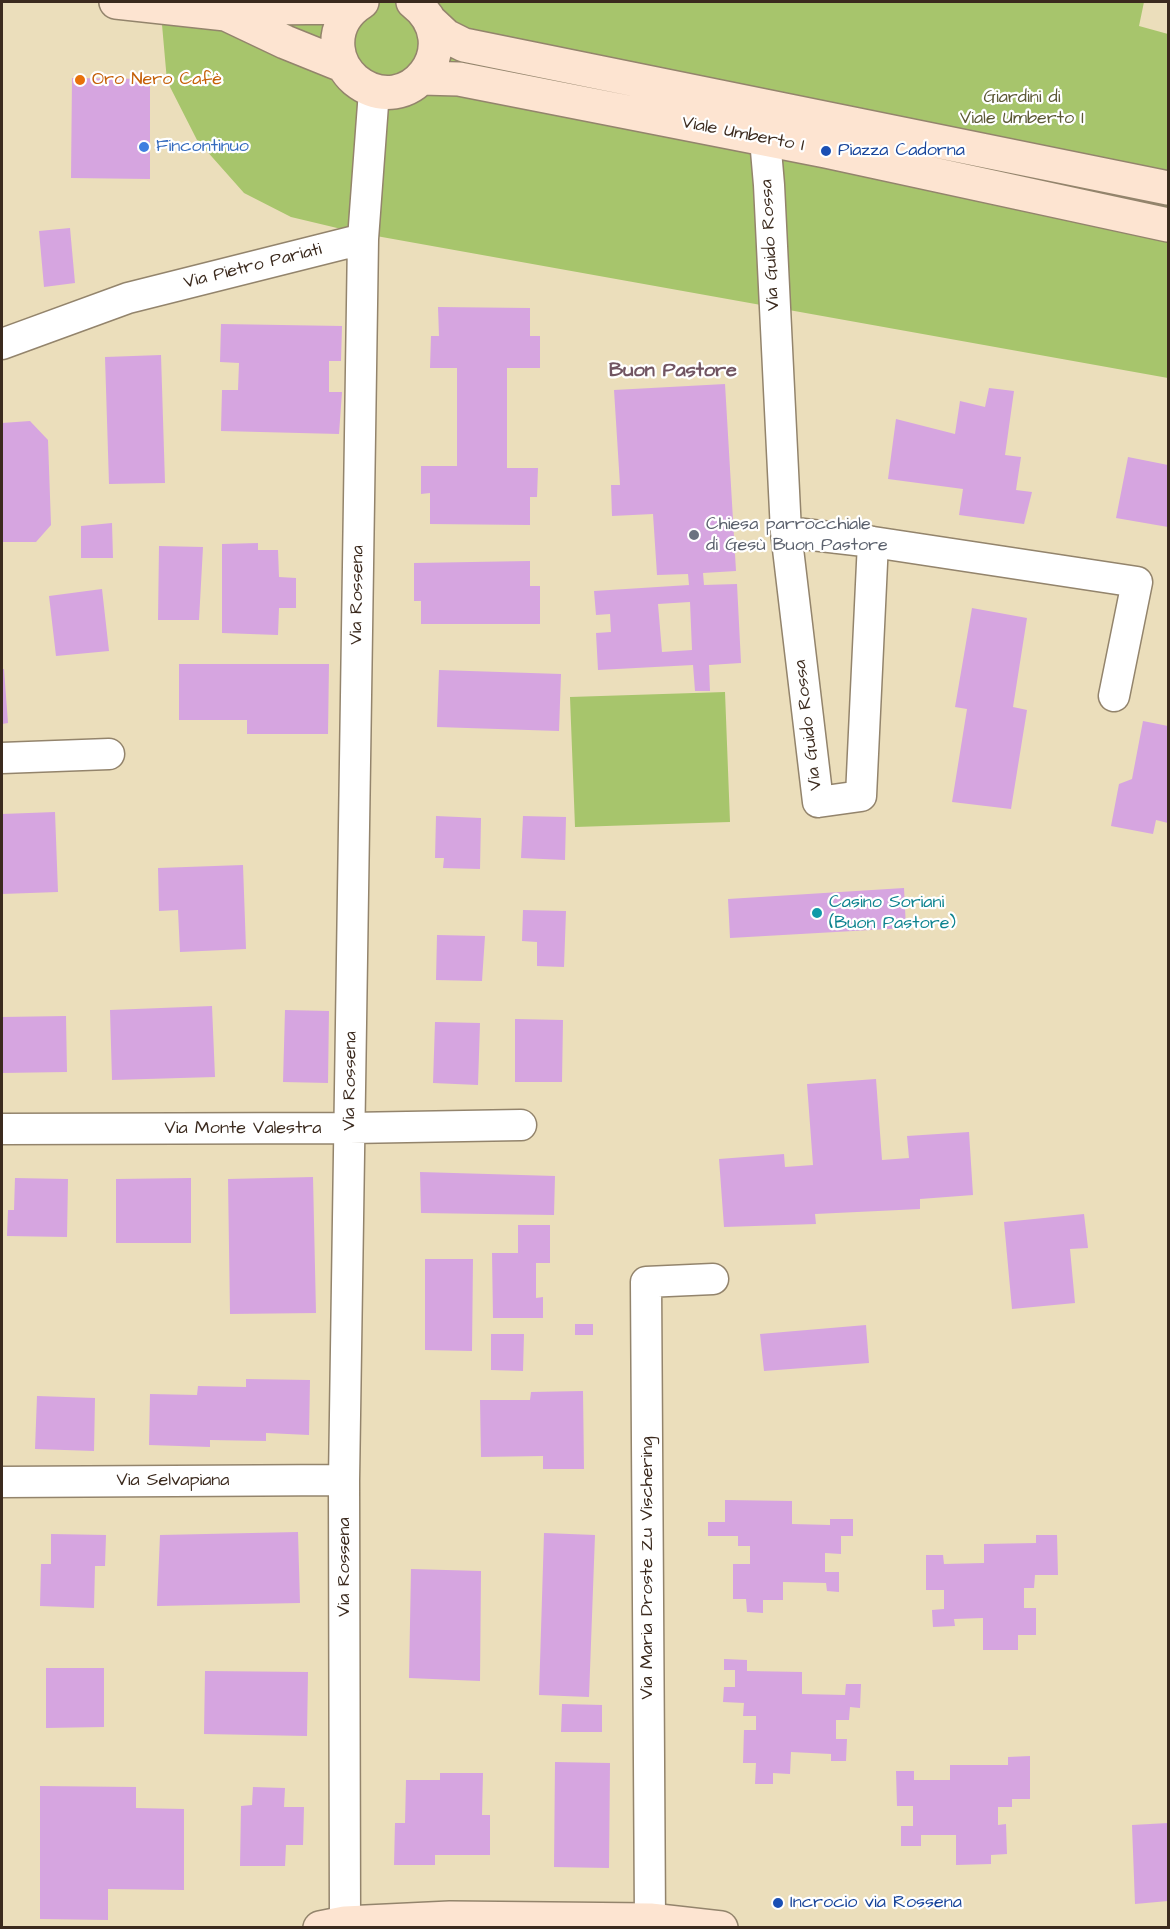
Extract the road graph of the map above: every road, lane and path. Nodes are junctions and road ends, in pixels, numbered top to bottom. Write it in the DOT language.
graph roads {
  1 [pos="116,2"];
  2 [pos="357,4"];
  3 [pos="422,12"];
  4 [pos="226,14"];
  5 [pos="342,65"];
  6 [pos="422,78"];
  7 [pos="374,91"];
  8 [pos="765,139"];
  9 [pos="1168,188"];
  10 [pos="1168,225"];
  11 [pos="363,239"];
  12 [pos="2,344"];
  13 [pos="786,532"];
  14 [pos="873,542"];
  15 [pos="1114,696"];
  16 [pos="109,754"];
  17 [pos="2,758"];
  18 [pos="520,1125"];
  19 [pos="350,1128"];
  20 [pos="2,1129"];
  21 [pos="713,1279"];
  22 [pos="344,1480"];
  23 [pos="2,1482"];
  24 [pos="650,1920"];
  25 [pos="333,1925"];
  26 [pos="721,1928"];
  1 -- 4 [label="main road"];
  2 -- 4 [label="main road"];
  2 -- 5 [label="main road"];
  3 -- 6 [label="main road"];
  3 -- 9 [label="main road, Viale Umberto I"];
  4 -- 5 [label="main road"];
  5 -- 7 [label="main road"];
  6 -- 7 [label="main road"];
  6 -- 8 [label="main road, Viale Umberto I"];
  7 -- 11 [label="street"];
  8 -- 10 [label="main road, Viale Umberto I"];
  8 -- 13 [label="street, Via Guido Rossa"];
  11 -- 12 [label="street, Via Pietro Pariati"];
  11 -- 19 [label="street, Via Rossena"];
  13 -- 14 [label="street"];
  13 -- 14 [label="street, Via Guido Rossa"];
  14 -- 15 [label="street"];
  16 -- 17 [label="street"];
  18 -- 19 [label="street, Via Monte Valestra"];
  19 -- 20 [label="street, Via Monte Valestra"];
  19 -- 22 [label="street, Via Rossena"];
  21 -- 24 [label="street, Via Maria Droste Zu Vischering"];
  22 -- 23 [label="street, Via Selvapiana"];
  22 -- 25 [label="street, Via Rossena"];
  24 -- 25 [label="main road"];
  24 -- 26 [label="main road"];
}
